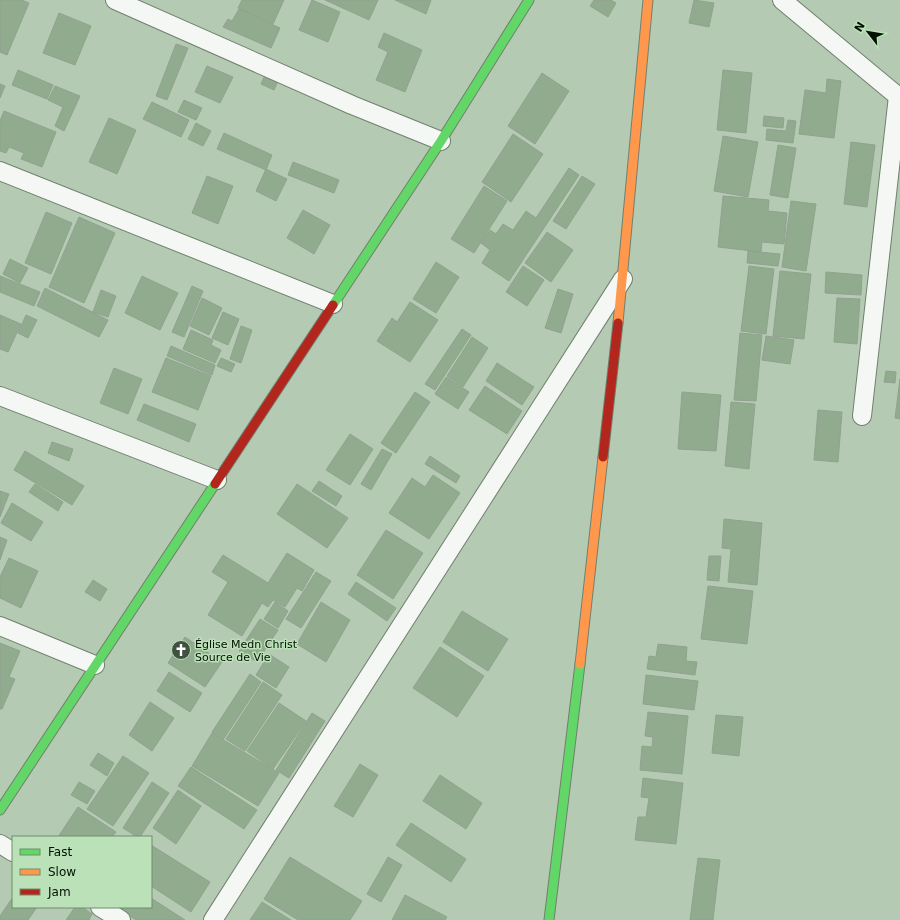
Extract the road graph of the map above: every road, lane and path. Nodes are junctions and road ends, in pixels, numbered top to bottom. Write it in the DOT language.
graph roads {
  1 [pos="114,0"];
  2 [pos="529,0"];
  3 [pos="648,0"];
  4 [pos="782,0"];
  5 [pos="899,97"];
  6 [pos="441,140"];
  7 [pos="0,171"];
  8 [pos="623,279"];
  9 [pos="333,304"];
  10 [pos="0,396"];
  11 [pos="862,416"];
  12 [pos="217,480"];
  13 [pos="0,626"];
  14 [pos="95,665"];
  15 [pos="0,810"];
  16 [pos="0,844"];
  17 [pos="12,851"];
  18 [pos="102,908"];
  19 [pos="121,920"];
  20 [pos="213,920"];
  21 [pos="549,920"];
  1 -- 6 [label="street"];
  2 -- 6 [label="street"];
  3 -- 8 [label="street"];
  4 -- 5 [label="street"];
  5 -- 11 [label="street"];
  6 -- 9 [label="street"];
  7 -- 9 [label="street"];
  8 -- 20 [label="street"];
  8 -- 21 [label="street"];
  9 -- 12 [label="street"];
  10 -- 12 [label="street"];
  12 -- 14 [label="street"];
  13 -- 14 [label="street"];
  14 -- 15 [label="street"];
  16 -- 17 [label="street"];
  18 -- 19 [label="street"];
}
